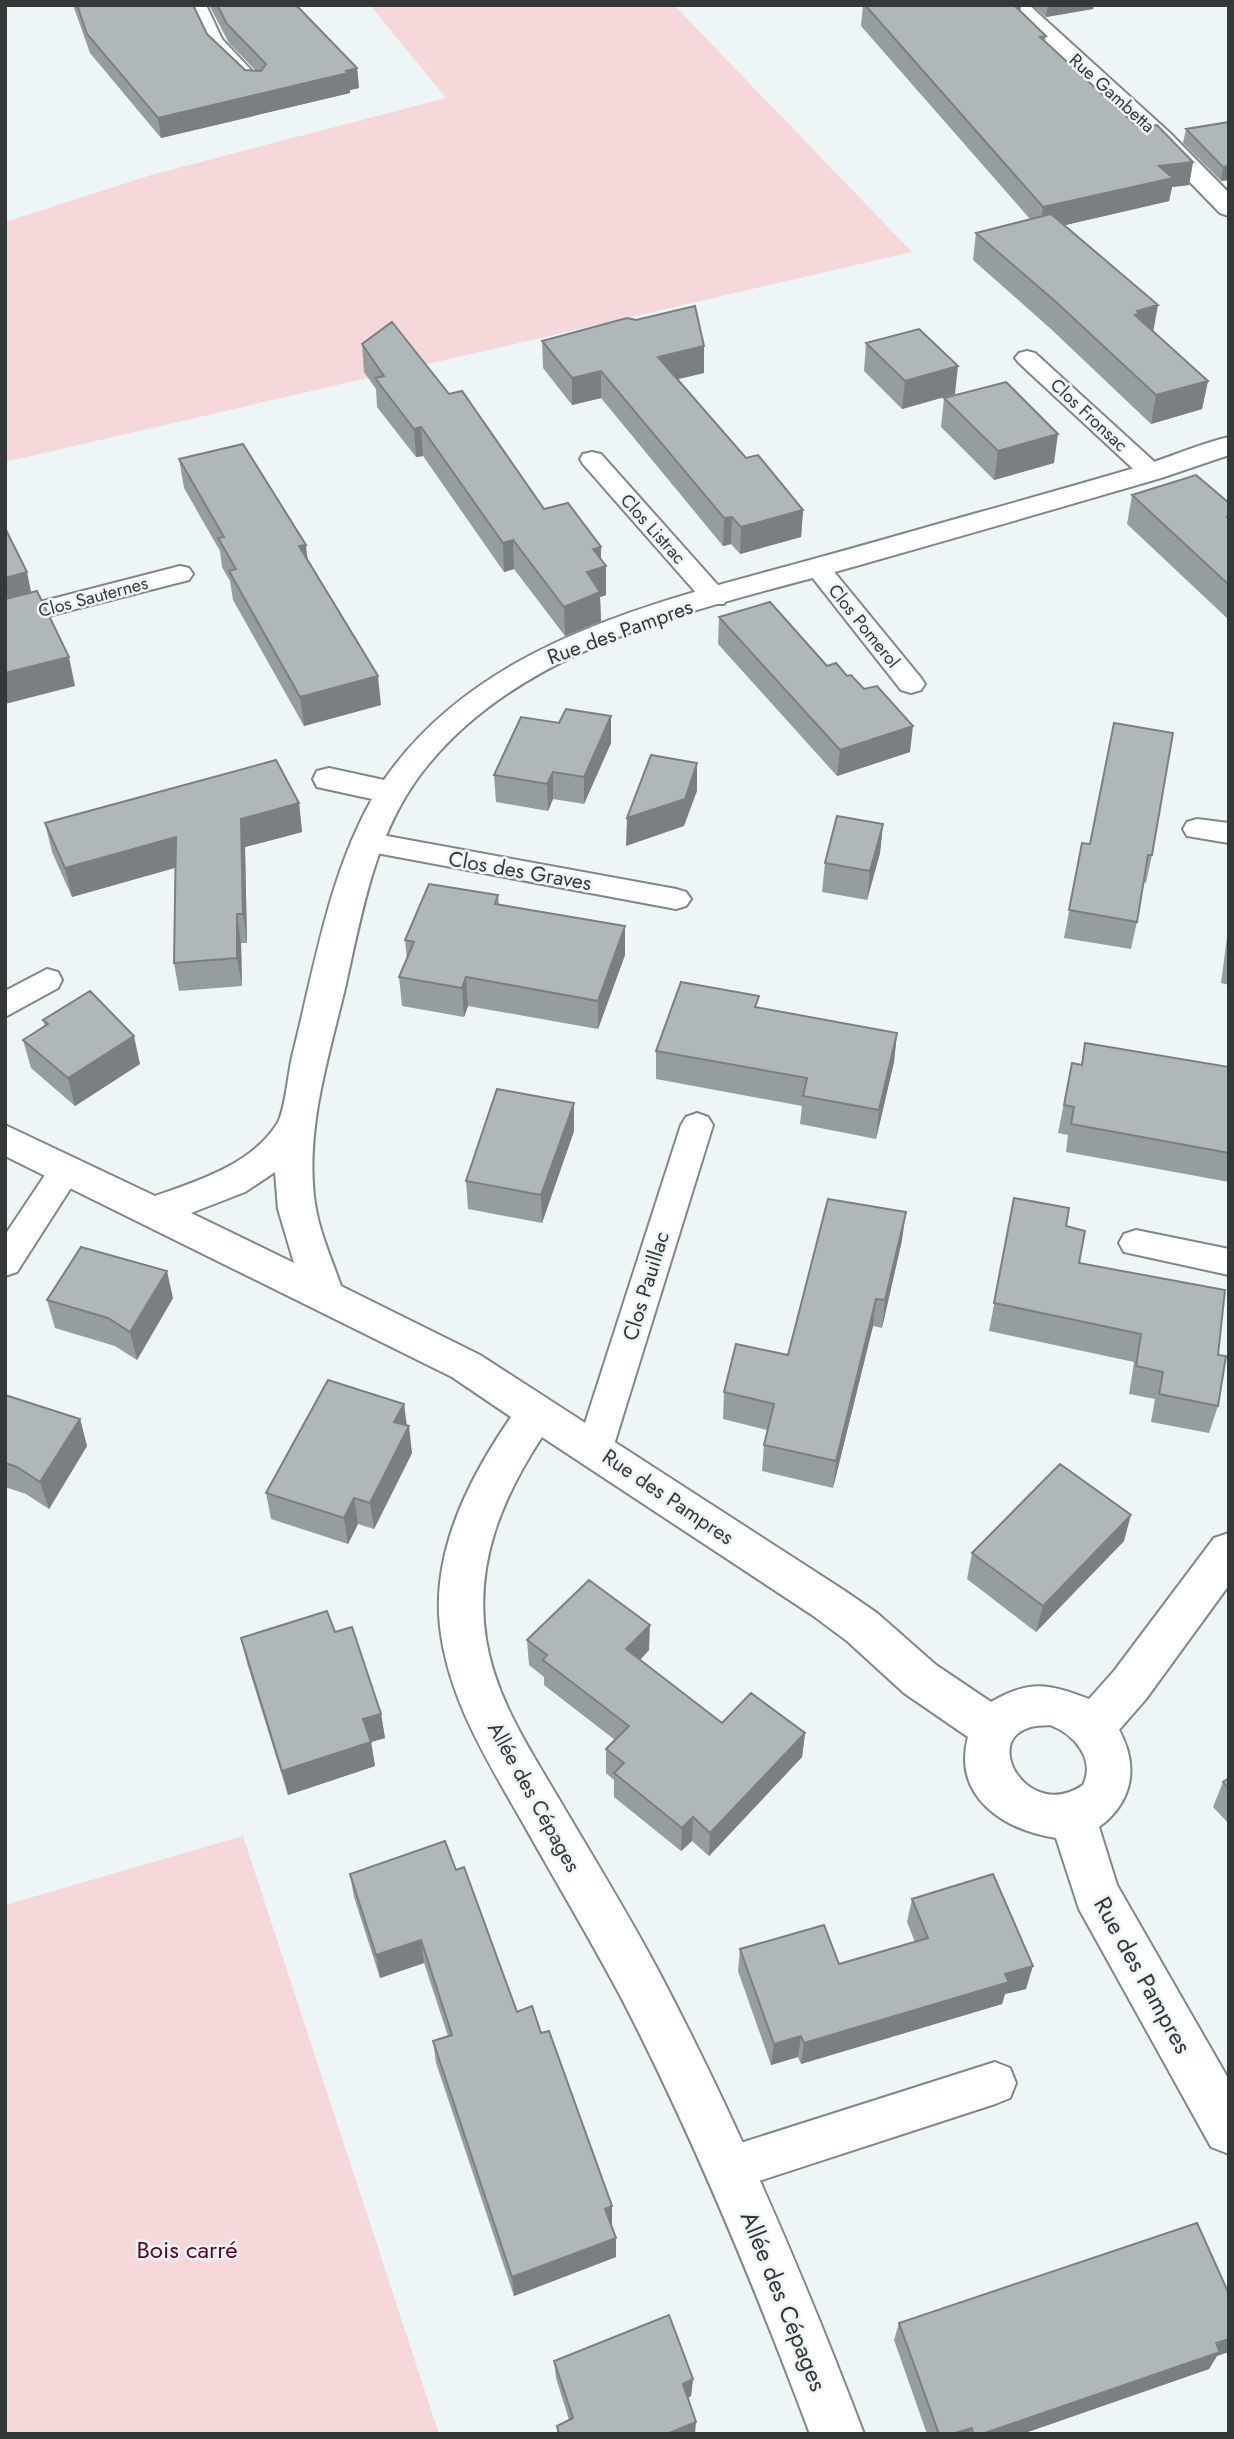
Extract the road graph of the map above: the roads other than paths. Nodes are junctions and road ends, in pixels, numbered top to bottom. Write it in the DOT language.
graph roads {
  1 [pos="196,5"];
  2 [pos="1015,5"];
  3 [pos="256,84"];
  4 [pos="1229,208"];
  5 [pos="1027,358"];
  6 [pos="1229,445"];
  7 [pos="592,460"];
  8 [pos="1151,472"];
  9 [pos="817,567"];
  10 [pos="180,574"];
  11 [pos="715,598"];
  12 [pos="5,619"];
  13 [pos="911,684"];
  14 [pos="329,779"];
  15 [pos="391,792"];
  16 [pos="1197,829"];
  17 [pos="1229,834"];
  18 [pos="365,842"];
  19 [pos="676,899"];
  20 [pos="47,980"];
  21 [pos="5,1006"];
  22 [pos="696,1125"];
  23 [pos="295,1129"];
  24 [pos="5,1139"];
  25 [pos="67,1169"];
  26 [pos="154,1211"];
  27 [pos="1136,1244"];
  28 [pos="1229,1262"];
  29 [pos="5,1263"];
  30 [pos="324,1295"];
  31 [pos="537,1411"];
  32 [pos="595,1448"];
  33 [pos="1229,1551"];
  34 [pos="1093,1727"];
  35 [pos="993,1729"];
  36 [pos="1072,1815"];
  37 [pos="995,2083"];
  38 [pos="1229,2129"];
  39 [pos="728,2169"];
  40 [pos="837,2434"];
  1 -- 3 [label="lane"];
  2 -- 4 [label="street, Rue Gambetta"];
  5 -- 8 [label="lane, Clos Fronsac"];
  6 -- 8 [label="street, Rue des Pampres"];
  7 -- 11 [label="lane, Clos Listrac"];
  8 -- 9 [label="street, Rue des Pampres"];
  9 -- 11 [label="street, Rue des Pampres"];
  9 -- 13 [label="lane, Clos Pomerol"];
  10 -- 12 [label="lane, Clos Sauternes"];
  11 -- 15 [label="street, Rue des Pampres"];
  14 -- 15 [label="street"];
  15 -- 18 [label="street, Rue des Pampres"];
  16 -- 17 [label="lane"];
  18 -- 19 [label="lane, Clos des Graves"];
  18 -- 23 [label="street, Rue des Pampres"];
  20 -- 21 [label="lane"];
  22 -- 32 [label="lane, Clos Pauillac"];
  23 -- 26 [label="street, Rue des Pampres"];
  23 -- 30 [label="street, Rue des Pampres"];
  24 -- 25 [label="street, Rue des Pampres"];
  25 -- 26 [label="street, Rue des Pampres"];
  25 -- 29 [label="lane"];
  26 -- 30 [label="street, Rue des Pampres"];
  27 -- 28 [label="lane"];
  30 -- 31 [label="street, Rue des Pampres"];
  31 -- 32 [label="street, Rue des Pampres"];
  31 -- 39 [label="street, Allée des Cépages"];
  32 -- 35 [label="street, Rue des Pampres"];
  33 -- 34 [label="street"];
  34 -- 35 [label="street"];
  34 -- 36 [label="street"];
  35 -- 36 [label="street"];
  36 -- 38 [label="street, Rue des Pampres"];
  37 -- 39 [label="lane"];
  39 -- 40 [label="street, Allée des Cépages"];
}
